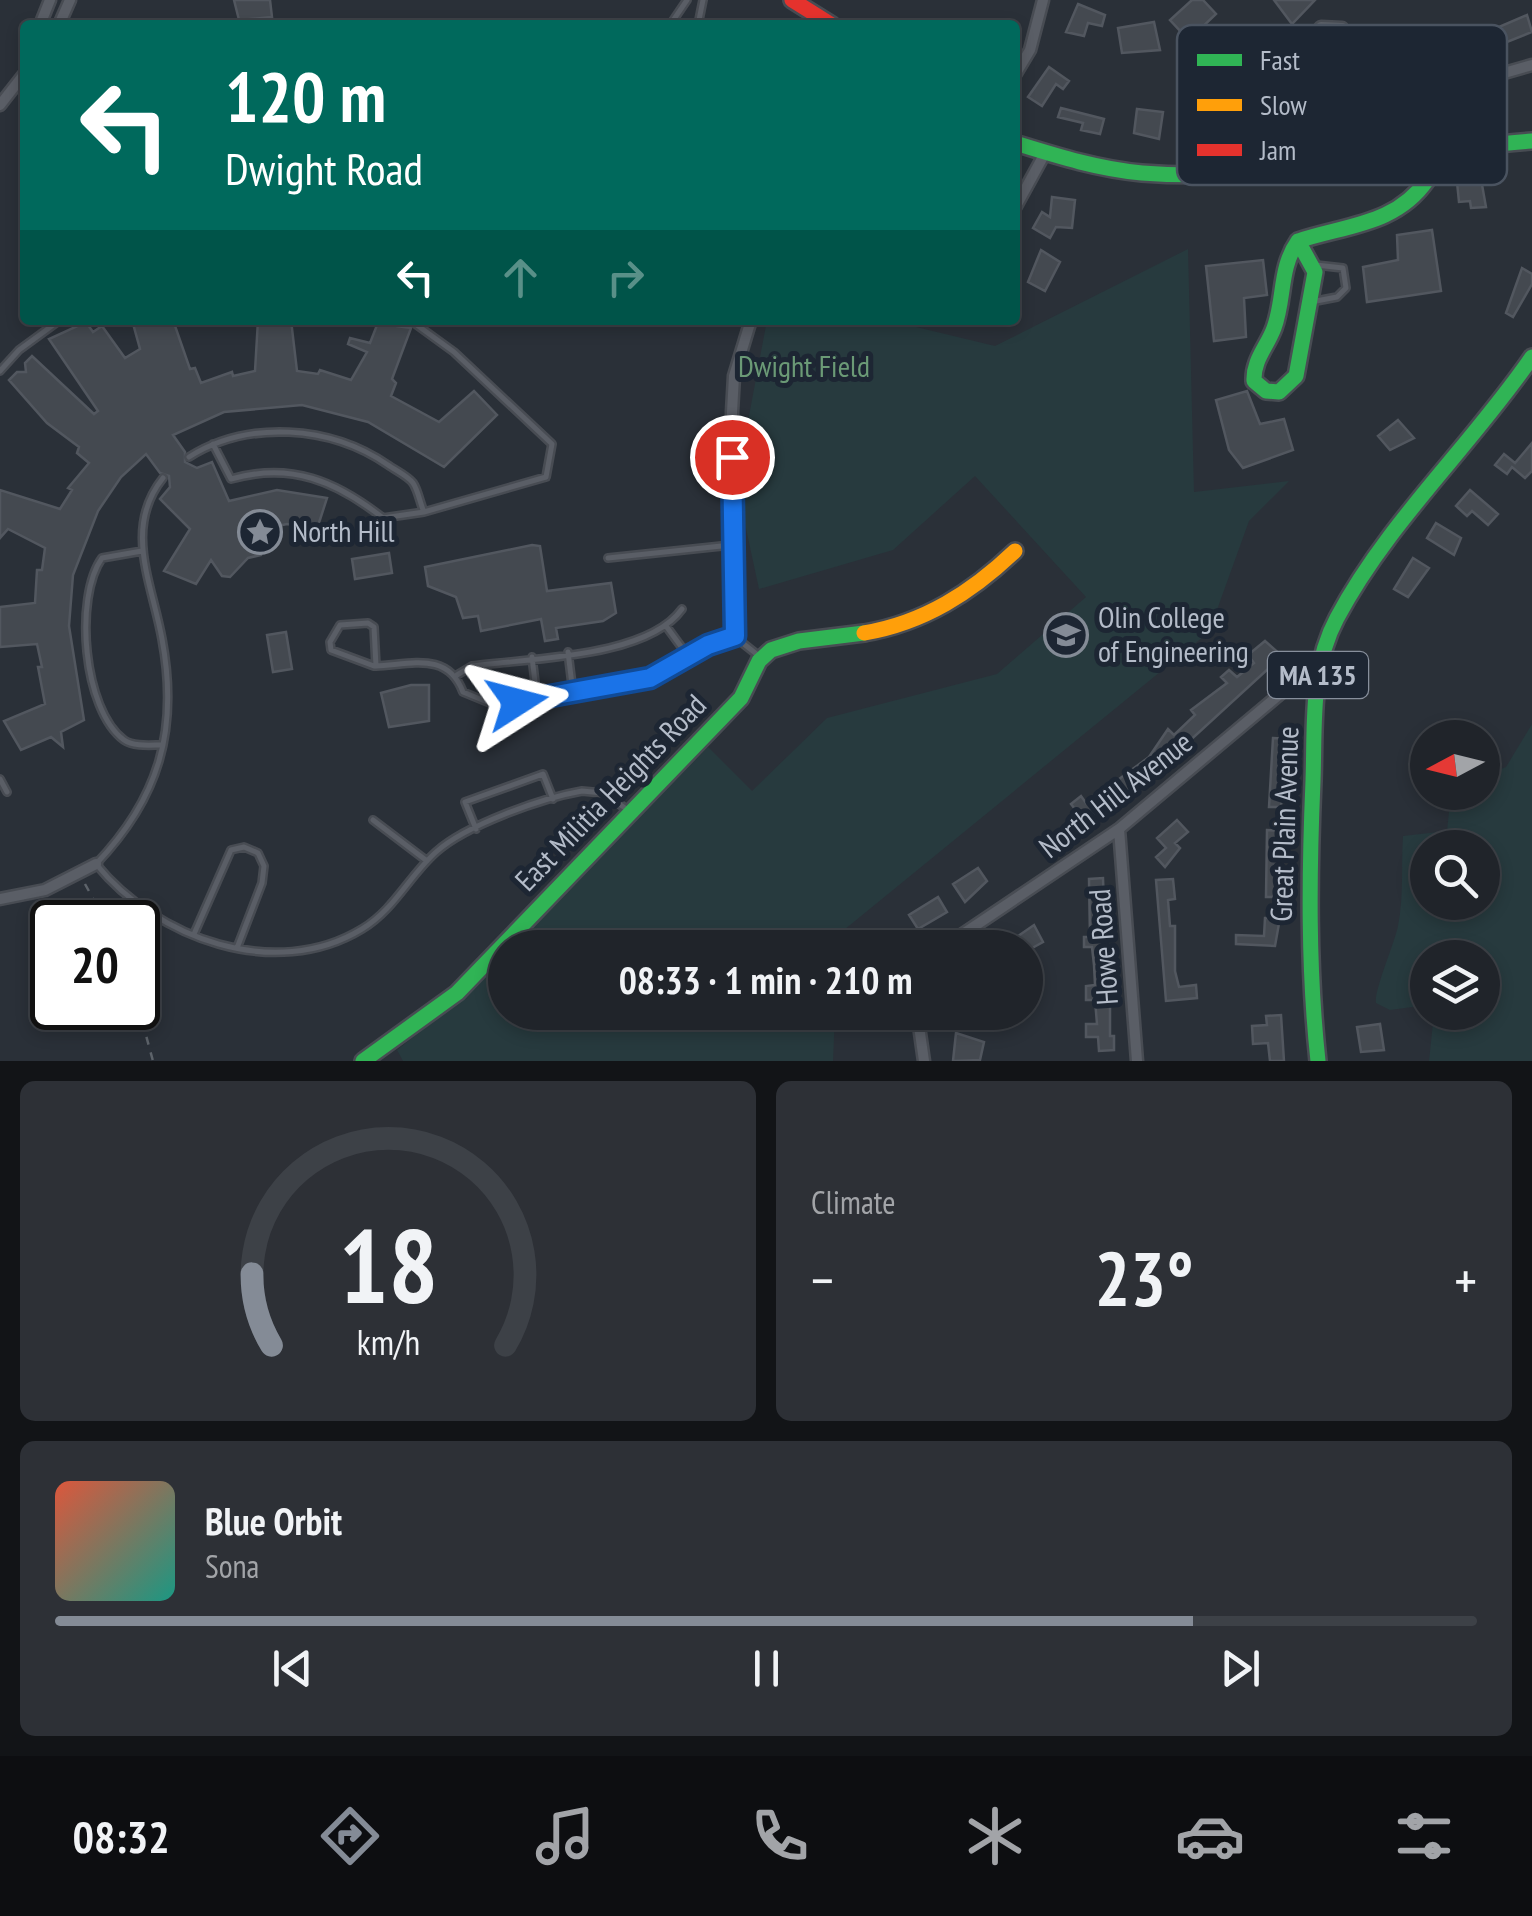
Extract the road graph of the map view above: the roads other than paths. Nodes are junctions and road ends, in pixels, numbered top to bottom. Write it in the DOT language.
graph roads {
  1 [pos="792,0"];
  2 [pos="1043,0"];
  3 [pos="824,20"];
  4 [pos="1532,65"];
  5 [pos="1020,67"];
  6 [pos="1507,72"];
  7 [pos="20,79"];
  8 [pos="0,105"];
  9 [pos="1532,140"];
  10 [pos="1507,142"];
  11 [pos="1020,145"];
  12 [pos="1044,155"];
  13 [pos="1177,171"];
  14 [pos="1424,185"];
  15 [pos="1020,199"];
  16 [pos="1298,241"];
  17 [pos="1313,265"];
  18 [pos="1308,302"];
  19 [pos="53,325"];
  20 [pos="416,325"];
  21 [pos="749,325"];
  22 [pos="1532,357"];
  23 [pos="0,371"];
  24 [pos="213,444"];
  25 [pos="189,457"];
  26 [pos="163,478"];
  27 [pos="424,512"];
  28 [pos="734,545"];
  29 [pos="142,551"];
  30 [pos="1015,551"];
  31 [pos="608,558"];
  32 [pos="682,609"];
  33 [pos="666,626"];
  34 [pos="735,636"];
  35 [pos="568,652"];
  36 [pos="688,656"];
  37 [pos="532,657"];
  38 [pos="761,658"];
  39 [pos="376,666"];
  40 [pos="456,675"];
  41 [pos="1316,684"];
  42 [pos="573,693"];
  43 [pos="537,699"];
  44 [pos="162,745"];
  45 [pos="0,779"];
  46 [pos="8,792"];
  47 [pos="553,799"];
  48 [pos="630,812"];
  49 [pos="372,820"];
  50 [pos="476,829"];
  51 [pos="1120,829"];
  52 [pos="427,862"];
  53 [pos="96,864"];
  54 [pos="0,899"];
  55 [pos="969,930"];
  56 [pos="193,935"];
  57 [pos="237,948"];
  58 [pos="919,1030"];
  59 [pos="363,1061"];
  60 [pos="924,1061"];
  61 [pos="1137,1061"];
  62 [pos="1318,1061"];
  1 -- 3 [label="street"];
  2 -- 5 [label="street"];
  4 -- 6 [label="street"];
  7 -- 8 [label="street"];
  9 -- 10 [label="street"];
  11 -- 12 [label="street"];
  12 -- 13 [label="street"];
  12 -- 15 [label="street"];
  14 -- 16 [label="street"];
  16 -- 17 [label="street"];
  16 -- 18 [label="street"];
  17 -- 18 [label="street"];
  17 -- 18 [label="lane"];
  19 -- 23 [label="lane"];
  20 -- 27 [label="lane"];
  21 -- 28 [label="street"];
  22 -- 41 [label="street, Great Plain Avenue / MA 135"];
  24 -- 25 [label="lane"];
  24 -- 27 [label="lane"];
  24 -- 27 [label="lane"];
  26 -- 29 [label="lane"];
  28 -- 31 [label="lane"];
  28 -- 34 [label="street"];
  29 -- 44 [label="lane"];
  29 -- 44 [label="lane"];
  30 -- 38 [label="street"];
  32 -- 33 [label="lane"];
  33 -- 35 [label="lane"];
  33 -- 36 [label="lane"];
  34 -- 36 [label="lane"];
  34 -- 38 [label="lane"];
  35 -- 37 [label="lane"];
  35 -- 42 [label="lane"];
  36 -- 42 [label="lane"];
  37 -- 40 [label="lane"];
  37 -- 43 [label="lane"];
  38 -- 48 [label="street, East Militia Heights Road"];
  39 -- 39 [label="lane"];
  39 -- 40 [label="lane"];
  40 -- 43 [label="lane"];
  41 -- 51 [label="street, North Hill Avenue"];
  41 -- 62 [label="street, Great Plain Avenue / MA 135"];
  42 -- 43 [label="lane"];
  44 -- 53 [label="lane"];
  45 -- 46 [label="lane"];
  47 -- 48 [label="lane"];
  47 -- 50 [label="lane"];
  47 -- 50 [label="lane"];
  48 -- 59 [label="street, East Militia Heights Road"];
  49 -- 52 [label="lane"];
  50 -- 52 [label="lane"];
  51 -- 55 [label="street, North Hill Avenue"];
  51 -- 61 [label="street, Howe Road"];
  52 -- 57 [label="lane"];
  53 -- 54 [label="street"];
  53 -- 56 [label="lane"];
  56 -- 57 [label="lane"];
  56 -- 57 [label="lane"];
  58 -- 60 [label="street"];
}
